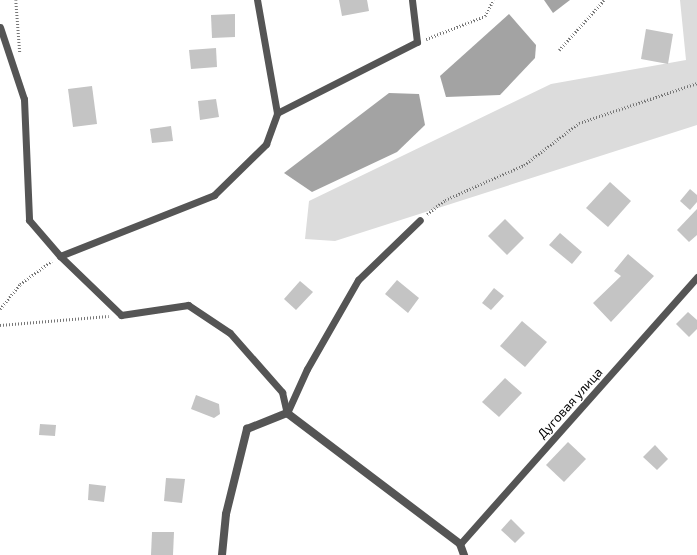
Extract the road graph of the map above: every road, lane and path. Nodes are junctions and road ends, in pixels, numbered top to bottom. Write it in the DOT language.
graph roads {
  1 [pos="16,0"];
  2 [pos="257,0"];
  3 [pos="412,0"];
  4 [pos="493,0"];
  5 [pos="604,0"];
  6 [pos="0,27"];
  7 [pos="417,42"];
  8 [pos="559,50"];
  9 [pos="21,61"];
  10 [pos="697,83"];
  11 [pos="277,113"];
  12 [pos="420,220"];
  13 [pos="60,256"];
  14 [pos="697,277"];
  15 [pos="0,309"];
  16 [pos="121,315"];
  17 [pos="0,325"];
  18 [pos="287,413"];
  19 [pos="460,544"];
  20 [pos="222,555"];
  21 [pos="464,555"];
  1 -- 9 [label="path"];
  2 -- 11 [label="lane"];
  3 -- 7 [label="lane"];
  4 -- 7 [label="path"];
  5 -- 8 [label="path"];
  6 -- 13 [label="lane"];
  7 -- 11 [label="lane"];
  10 -- 12 [label="path"];
  11 -- 13 [label="lane"];
  12 -- 18 [label="lane"];
  13 -- 15 [label="path"];
  13 -- 16 [label="lane"];
  14 -- 19 [label="lane, Дуговая улица"];
  16 -- 17 [label="path"];
  16 -- 18 [label="lane"];
  18 -- 19 [label="street"];
  18 -- 20 [label="street"];
  19 -- 21 [label="street"];
}
